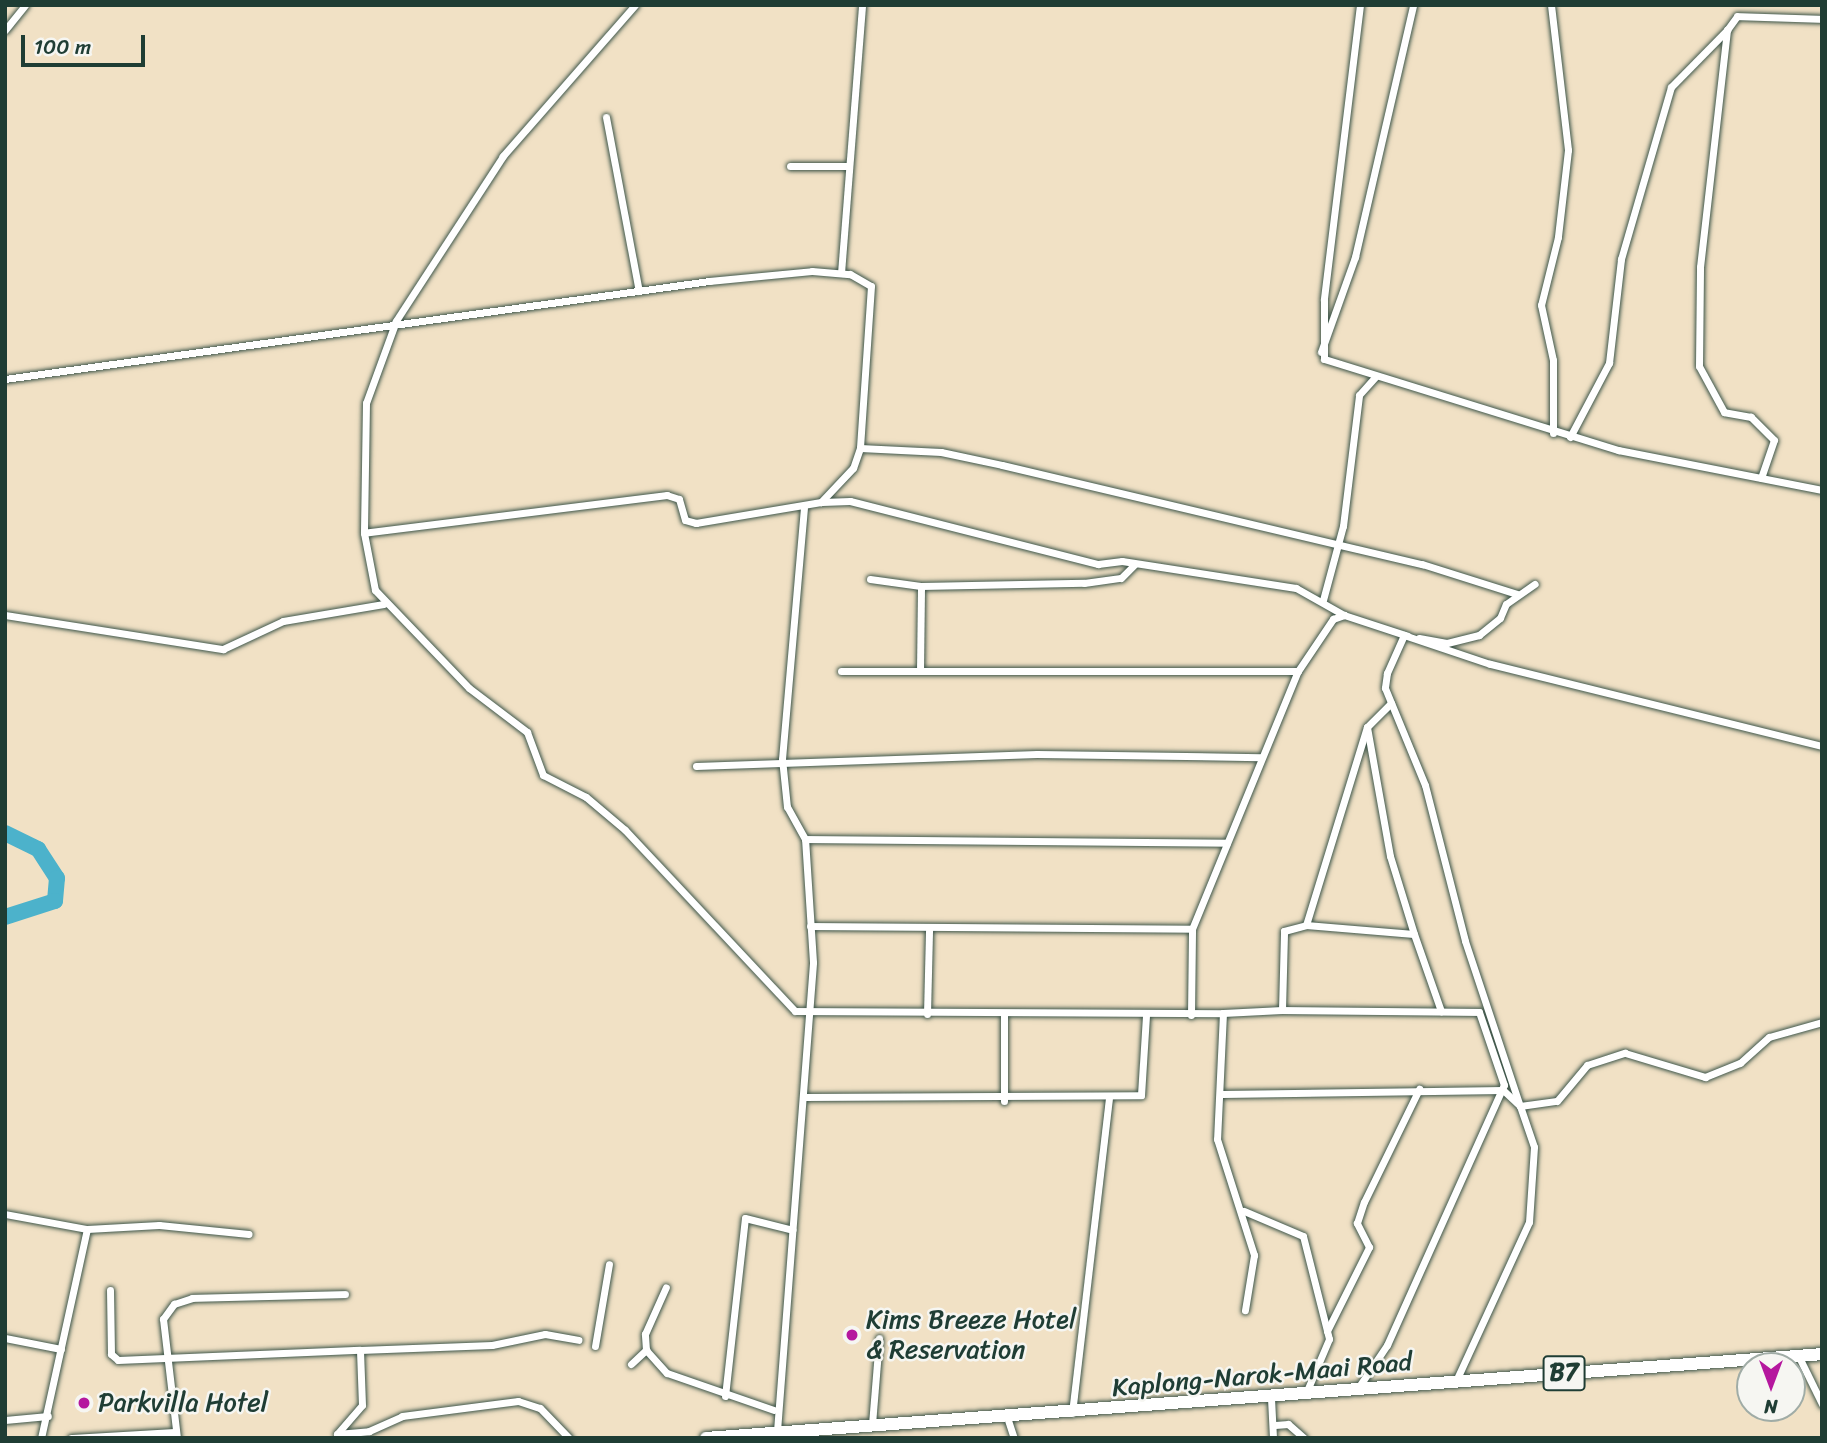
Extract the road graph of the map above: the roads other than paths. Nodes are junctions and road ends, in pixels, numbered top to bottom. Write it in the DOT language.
graph roads {
  1 [pos="25,5"];
  2 [pos="635,5"];
  3 [pos="862,5"];
  4 [pos="1360,5"];
  5 [pos="1413,5"];
  6 [pos="1551,5"];
  7 [pos="1822,19"];
  8 [pos="5,30"];
  9 [pos="1727,30"];
  10 [pos="606,117"];
  11 [pos="790,166"];
  12 [pos="847,166"];
  13 [pos="841,273"];
  14 [pos="639,291"];
  15 [pos="396,321"];
  16 [pos="1320,354"];
  17 [pos="1376,376"];
  18 [pos="5,379"];
  19 [pos="1553,432"];
  20 [pos="1570,437"];
  21 [pos="860,448"];
  22 [pos="1761,478"];
  23 [pos="1822,490"];
  24 [pos="821,502"];
  25 [pos="804,508"];
  26 [pos="363,533"];
  27 [pos="1337,548"];
  28 [pos="1135,564"];
  29 [pos="870,579"];
  30 [pos="1535,584"];
  31 [pos="921,586"];
  32 [pos="1517,594"];
  33 [pos="1323,600"];
  34 [pos="384,604"];
  35 [pos="5,615"];
  36 [pos="1344,615"];
  37 [pos="1404,635"];
  38 [pos="841,671"];
  39 [pos="920,671"];
  40 [pos="1298,671"];
  41 [pos="1391,703"];
  42 [pos="1367,727"];
  43 [pos="1822,746"];
  44 [pos="1261,757"];
  45 [pos="782,759"];
  46 [pos="696,766"];
  47 [pos="805,839"];
  48 [pos="1227,843"];
  49 [pos="1306,925"];
  50 [pos="810,926"];
  51 [pos="1192,929"];
  52 [pos="929,930"];
  53 [pos="1414,934"];
  54 [pos="1282,1010"];
  55 [pos="1441,1011"];
  56 [pos="1004,1013"];
  57 [pos="1223,1013"];
  58 [pos="927,1014"];
  59 [pos="1146,1015"];
  60 [pos="1191,1015"];
  61 [pos="810,1016"];
  62 [pos="1822,1022"];
  63 [pos="1419,1089"];
  64 [pos="1503,1090"];
  65 [pos="1222,1094"];
  66 [pos="804,1097"];
  67 [pos="1109,1097"];
  68 [pos="1003,1101"];
  69 [pos="1520,1106"];
  70 [pos="1244,1211"];
  71 [pos="5,1214"];
  72 [pos="87,1229"];
  73 [pos="793,1230"];
  74 [pos="249,1234"];
  75 [pos="609,1264"];
  76 [pos="666,1287"];
  77 [pos="110,1290"];
  78 [pos="345,1294"];
  79 [pos="1245,1310"];
  80 [pos="1327,1331"];
  81 [pos="5,1338"];
  82 [pos="879,1338"];
  83 [pos="578,1340"];
  84 [pos="595,1346"];
  85 [pos="61,1349"];
  86 [pos="360,1350"];
  87 [pos="646,1350"];
  88 [pos="165,1358"];
  89 [pos="1736,1360"];
  90 [pos="631,1364"];
  91 [pos="1806,1371"];
  92 [pos="1456,1381"];
  93 [pos="1357,1388"];
  94 [pos="1306,1395"];
  95 [pos="725,1396"];
  96 [pos="1270,1398"];
  97 [pos="1822,1404"];
  98 [pos="774,1410"];
  99 [pos="1072,1414"];
  100 [pos="48,1416"];
  101 [pos="1007,1417"];
  102 [pos="5,1420"];
  103 [pos="872,1424"];
  104 [pos="1275,1424"];
  105 [pos="777,1431"];
  106 [pos="176,1435"];
  107 [pos="337,1436"];
  108 [pos="41,1438"];
  109 [pos="71,1438"];
  110 [pos="569,1438"];
  111 [pos="706,1438"];
  112 [pos="1014,1438"];
  113 [pos="1273,1438"];
  114 [pos="1304,1438"];
  1 -- 8 [label="street"];
  2 -- 15 [label="street"];
  3 -- 12 [label="street"];
  4 -- 16 [label="street"];
  5 -- 16 [label="street"];
  6 -- 19 [label="street"];
  7 -- 9 [label="street"];
  9 -- 20 [label="street"];
  9 -- 22 [label="street"];
  10 -- 14 [label="street"];
  11 -- 12 [label="street"];
  12 -- 13 [label="street"];
  13 -- 14 [label="street"];
  13 -- 21 [label="street"];
  14 -- 15 [label="street"];
  15 -- 18 [label="street"];
  15 -- 26 [label="street"];
  16 -- 17 [label="street"];
  17 -- 19 [label="street"];
  17 -- 27 [label="street"];
  19 -- 20 [label="street"];
  20 -- 22 [label="street"];
  21 -- 24 [label="street"];
  21 -- 27 [label="street"];
  22 -- 23 [label="street"];
  24 -- 25 [label="street"];
  24 -- 28 [label="street"];
  25 -- 26 [label="street"];
  25 -- 45 [label="street"];
  26 -- 34 [label="street"];
  27 -- 32 [label="street"];
  27 -- 33 [label="street"];
  28 -- 31 [label="street"];
  28 -- 33 [label="street"];
  29 -- 31 [label="street"];
  30 -- 32 [label="street"];
  31 -- 39 [label="street"];
  32 -- 37 [label="street"];
  33 -- 36 [label="street"];
  34 -- 35 [label="street"];
  34 -- 61 [label="street"];
  36 -- 37 [label="street"];
  36 -- 40 [label="street"];
  37 -- 41 [label="street"];
  37 -- 43 [label="street"];
  38 -- 39 [label="street"];
  39 -- 40 [label="street"];
  40 -- 44 [label="street"];
  41 -- 42 [label="street"];
  41 -- 69 [label="street"];
  42 -- 49 [label="street"];
  42 -- 53 [label="street"];
  44 -- 45 [label="street"];
  44 -- 48 [label="street"];
  45 -- 46 [label="street"];
  45 -- 47 [label="street"];
  47 -- 48 [label="street"];
  47 -- 50 [label="street"];
  48 -- 51 [label="street"];
  49 -- 53 [label="street"];
  49 -- 54 [label="street"];
  50 -- 52 [label="street"];
  50 -- 61 [label="street"];
  51 -- 52 [label="street"];
  51 -- 60 [label="street"];
  52 -- 58 [label="street"];
  53 -- 55 [label="street"];
  54 -- 55 [label="street"];
  54 -- 57 [label="street"];
  55 -- 64 [label="street"];
  56 -- 58 [label="street"];
  56 -- 59 [label="street"];
  56 -- 68 [label="street"];
  57 -- 60 [label="street"];
  57 -- 65 [label="street"];
  58 -- 61 [label="street"];
  59 -- 60 [label="street"];
  59 -- 67 [label="street"];
  61 -- 66 [label="street"];
  62 -- 69 [label="street"];
  63 -- 64 [label="street"];
  63 -- 65 [label="street"];
  63 -- 80 [label="street"];
  64 -- 69 [label="street"];
  64 -- 93 [label="street"];
  65 -- 70 [label="street"];
  66 -- 68 [label="street"];
  66 -- 73 [label="street"];
  67 -- 68 [label="street"];
  67 -- 99 [label="street"];
  69 -- 92 [label="street"];
  70 -- 79 [label="street"];
  70 -- 80 [label="street"];
  71 -- 72 [label="street"];
  72 -- 74 [label="street"];
  72 -- 85 [label="street"];
  73 -- 95 [label="street"];
  73 -- 98 [label="street"];
  75 -- 84 [label="street"];
  76 -- 87 [label="street"];
  77 -- 88 [label="street"];
  78 -- 88 [label="street"];
  80 -- 94 [label="street"];
  81 -- 85 [label="street"];
  82 -- 103 [label="street"];
  83 -- 86 [label="street"];
  85 -- 100 [label="street"];
  86 -- 88 [label="street"];
  86 -- 107 [label="street"];
  87 -- 90 [label="street"];
  87 -- 95 [label="street"];
  88 -- 106 [label="street"];
  89 -- 92 [label="highway, Kaplong-Narok-Maai Road / B7"];
  91 -- 97 [label="street"];
  92 -- 93 [label="highway, Kaplong-Narok-Maai Road / B7"];
  93 -- 94 [label="highway, Kaplong-Narok-Maai Road / B7"];
  94 -- 96 [label="highway, Kaplong-Narok-Maai Road / B7"];
  95 -- 98 [label="street"];
  96 -- 99 [label="highway, Kaplong-Narok-Maai Road / B7"];
  96 -- 104 [label="street"];
  98 -- 105 [label="street"];
  99 -- 101 [label="highway, Kaplong-Narok-Maai Road / B7"];
  100 -- 102 [label="street"];
  100 -- 108 [label="street"];
  101 -- 103 [label="highway, Kaplong-Narok-Maai Road / B7"];
  101 -- 112 [label="street"];
  103 -- 105 [label="highway, Kaplong-Narok-Maai Road / B7"];
  104 -- 113 [label="street"];
  104 -- 114 [label="street"];
  105 -- 111 [label="highway, Kaplong-Narok-Maai Road / B7"];
  106 -- 109 [label="street"];
  107 -- 110 [label="street"];
}
